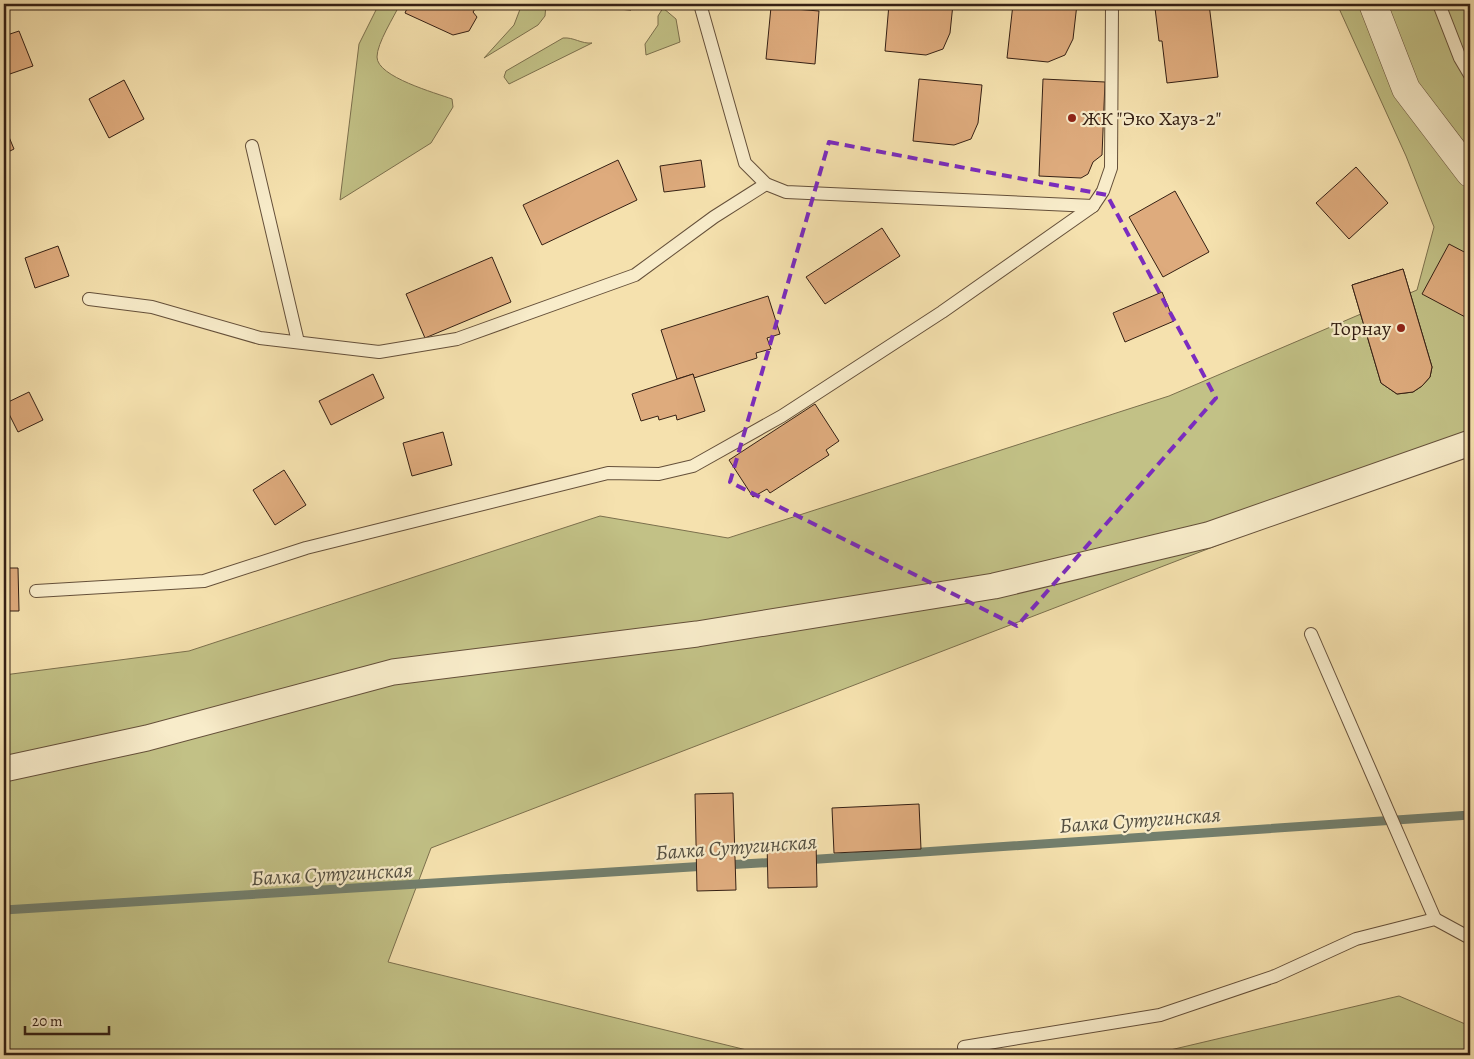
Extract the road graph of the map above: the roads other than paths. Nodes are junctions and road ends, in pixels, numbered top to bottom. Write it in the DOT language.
graph roads {
  1 [pos="700,4"];
  2 [pos="1112,4"];
  3 [pos="1373,4"];
  4 [pos="1439,4"];
  5 [pos="1470,75"];
  6 [pos="252,146"];
  7 [pos="1470,173"];
  8 [pos="766,184"];
  9 [pos="1093,206"];
  10 [pos="89,299"];
  11 [pos="298,342"];
  12 [pos="1470,443"];
  13 [pos="36,591"];
  14 [pos="1311,634"];
  15 [pos="4,769"];
  16 [pos="1435,919"];
  17 [pos="1470,938"];
  18 [pos="964,1047"];
  1 -- 8 [label="lane"];
  2 -- 9 [label="lane"];
  3 -- 7 [label="street"];
  4 -- 5 [label="lane"];
  6 -- 11 [label="lane"];
  8 -- 9 [label="lane"];
  8 -- 11 [label="lane"];
  9 -- 13 [label="lane"];
  10 -- 11 [label="lane"];
  12 -- 15 [label="street"];
  14 -- 16 [label="lane"];
  16 -- 17 [label="lane"];
  16 -- 18 [label="lane"];
}
